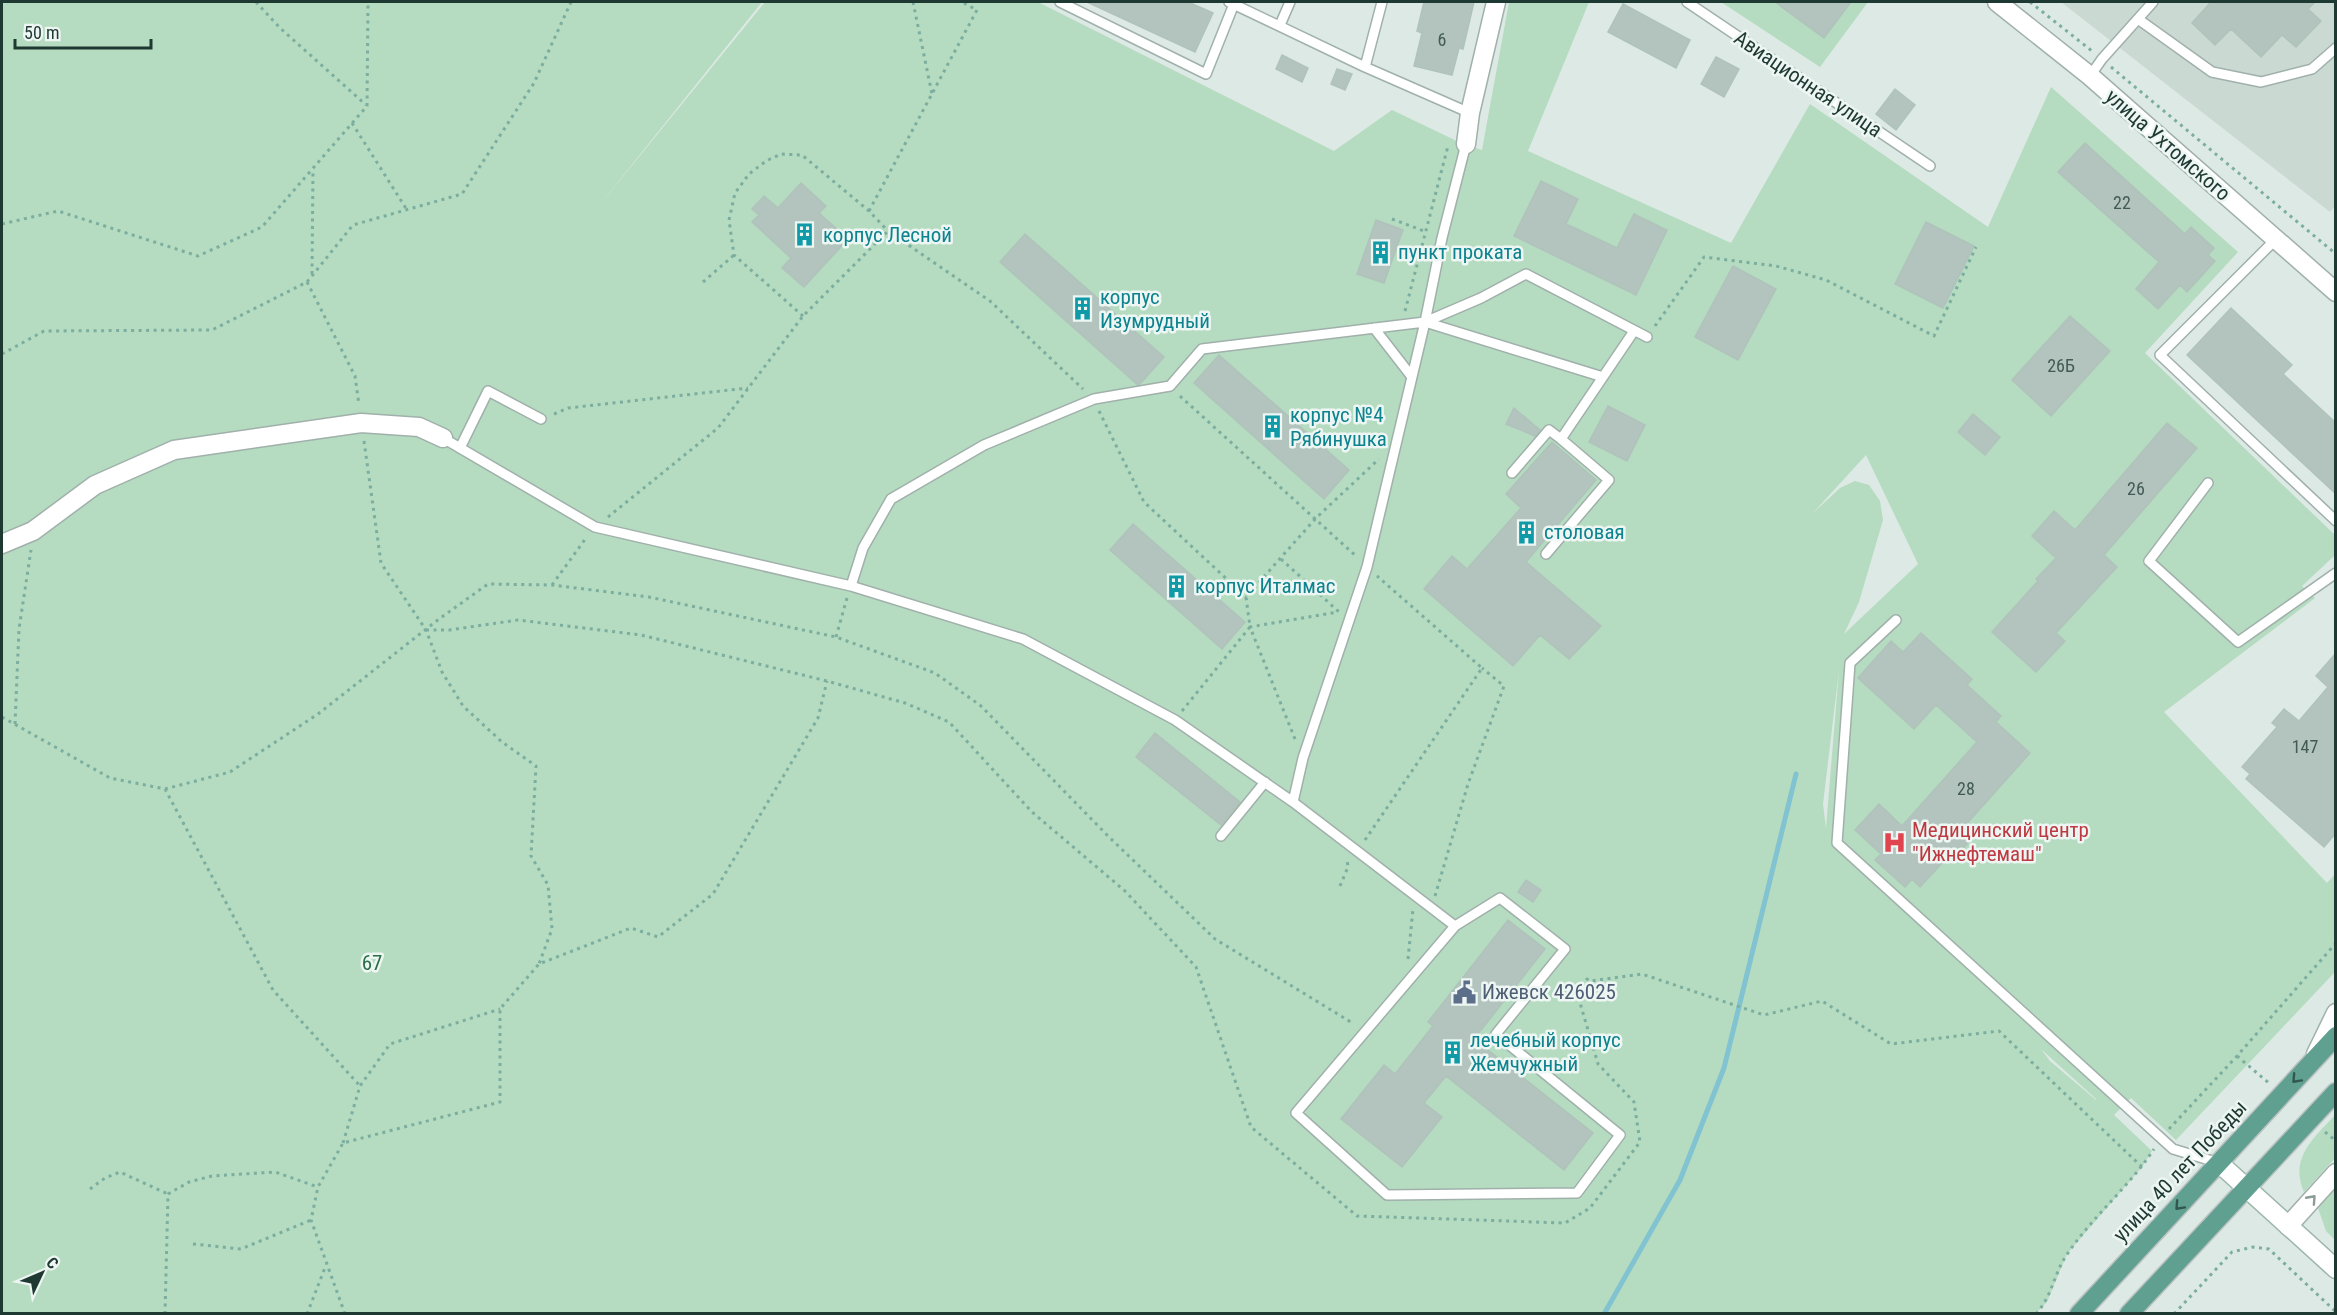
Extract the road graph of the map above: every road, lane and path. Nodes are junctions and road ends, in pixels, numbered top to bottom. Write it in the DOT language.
graph roads {
  1 [pos="256,2"];
  2 [pos="368,2"];
  3 [pos="571,2"];
  4 [pos="913,2"];
  5 [pos="962,2"];
  6 [pos="1060,2"];
  7 [pos="1290,2"];
  8 [pos="1383,2"];
  9 [pos="1496,2"];
  10 [pos="1687,2"];
  11 [pos="1997,2"];
  12 [pos="2030,2"];
  13 [pos="2153,2"];
  14 [pos="1232,3"];
  15 [pos="2138,19"];
  16 [pos="1280,25"];
  17 [pos="2336,48"];
  18 [pos="2102,59"];
  19 [pos="1365,67"];
  20 [pos="2090,76"];
  21 [pos="932,96"];
  22 [pos="367,106"];
  23 [pos="1470,113"];
  24 [pos="352,123"];
  25 [pos="1458,141"];
  26 [pos="1930,166"];
  27 [pos="313,168"];
  28 [pos="407,210"];
  29 [pos="869,211"];
  30 [pos="1392,219"];
  31 [pos="2,224"];
  32 [pos="888,231"];
  33 [pos="1424,231"];
  34 [pos="1442,238"];
  35 [pos="2276,239"];
  36 [pos="1976,247"];
  37 [pos="2336,254"];
  38 [pos="734,255"];
  39 [pos="312,276"];
  40 [pos="307,282"];
  41 [pos="703,282"];
  42 [pos="2336,292"];
  43 [pos="803,316"];
  44 [pos="1425,322"];
  45 [pos="1401,325"];
  46 [pos="1374,328"];
  47 [pos="1634,331"];
  48 [pos="1647,337"];
  49 [pos="2,354"];
  50 [pos="1412,377"];
  51 [pos="1603,377"];
  52 [pos="1170,386"];
  53 [pos="748,388"];
  54 [pos="1094,399"];
  55 [pos="541,419"];
  56 [pos="362,423"];
  57 [pos="443,438"];
  58 [pos="1561,439"];
  59 [pos="1398,441"];
  60 [pos="460,448"];
  61 [pos="1512,473"];
  62 [pos="2208,483"];
  63 [pos="1316,518"];
  64 [pos="2336,521"];
  65 [pos="595,527"];
  66 [pos="33,531"];
  67 [pos="2,544"];
  68 [pos="1546,554"];
  69 [pos="1281,558"];
  70 [pos="1367,567"];
  71 [pos="2336,573"];
  72 [pos="552,585"];
  73 [pos="851,586"];
  74 [pos="1246,597"];
  75 [pos="1338,612"];
  76 [pos="1352,618"];
  77 [pos="1896,620"];
  78 [pos="1250,627"];
  79 [pos="426,630"];
  80 [pos="836,637"];
  81 [pos="1482,668"];
  82 [pos="827,681"];
  83 [pos="2,717"];
  84 [pos="1175,720"];
  85 [pos="15,724"];
  86 [pos="1303,758"];
  87 [pos="1264,782"];
  88 [pos="165,789"];
  89 [pos="1293,802"];
  90 [pos="1221,836"];
  91 [pos="1346,843"];
  92 [pos="1357,852"];
  93 [pos="1340,886"];
  94 [pos="1414,896"];
  95 [pos="1431,909"];
  96 [pos="1455,926"];
  97 [pos="2336,943"];
  98 [pos="539,964"];
  99 [pos="1405,987"];
  100 [pos="500,1009"];
  101 [pos="2336,1012"];
  102 [pos="1366,1031"];
  103 [pos="2336,1036"];
  104 [pos="2314,1059"];
  105 [pos="360,1086"];
  106 [pos="2336,1092"];
  107 [pos="2161,1138"];
  108 [pos="343,1143"];
  109 [pos="2218,1163"];
  110 [pos="2142,1167"];
  111 [pos="2336,1173"];
  112 [pos="318,1187"];
  113 [pos="2247,1187"];
  114 [pos="90,1189"];
  115 [pos="168,1194"];
  116 [pos="311,1220"];
  117 [pos="2288,1226"];
  118 [pos="193,1244"];
  119 [pos="327,1264"];
  120 [pos="2335,1268"];
  121 [pos="2336,1312"];
  122 [pos="165,1314"];
  123 [pos="307,1314"];
  124 [pos="345,1314"];
  125 [pos="2036,1314"];
  126 [pos="2079,1314"];
  127 [pos="2129,1314"];
  128 [pos="2174,1314"];
  1 -- 22 [label="path"];
  2 -- 22 [label="path"];
  3 -- 28 [label="path"];
  4 -- 21 [label="path"];
  5 -- 21 [label="path"];
  6 -- 14 [label="lane"];
  7 -- 16 [label="lane"];
  8 -- 19 [label="lane"];
  9 -- 23 [label="street"];
  10 -- 26 [label="lane, Авиационная улица"];
  11 -- 20 [label="street, улица Ухтомского"];
  12 -- 18 [label="path"];
  13 -- 15 [label="lane"];
  14 -- 16 [label="lane"];
  15 -- 17 [label="lane"];
  15 -- 18 [label="lane"];
  16 -- 19 [label="lane"];
  18 -- 20 [label="lane"];
  18 -- 37 [label="path"];
  19 -- 23 [label="lane"];
  20 -- 35 [label="street, улица Ухтомского"];
  21 -- 29 [label="path"];
  22 -- 24 [label="path"];
  23 -- 25 [label="street"];
  24 -- 27 [label="path"];
  24 -- 28 [label="path"];
  25 -- 33 [label="path"];
  25 -- 34 [label="lane"];
  27 -- 31 [label="path"];
  27 -- 39 [label="path"];
  28 -- 39 [label="path"];
  29 -- 32 [label="path"];
  29 -- 38 [label="path"];
  30 -- 33 [label="path"];
  32 -- 43 [label="path"];
  32 -- 54 [label="path"];
  33 -- 34 [label="path"];
  33 -- 45 [label="path"];
  34 -- 44 [label="lane"];
  35 -- 42 [label="street, улица Ухтомского"];
  35 -- 64 [label="lane"];
  36 -- 48 [label="path"];
  38 -- 41 [label="path"];
  38 -- 43 [label="path"];
  39 -- 40 [label="path"];
  40 -- 49 [label="path"];
  40 -- 56 [label="path"];
  43 -- 53 [label="path"];
  44 -- 45 [label="lane"];
  44 -- 47 [label="lane"];
  44 -- 50 [label="lane"];
  44 -- 51 [label="lane"];
  45 -- 46 [label="lane"];
  46 -- 50 [label="lane"];
  46 -- 52 [label="lane"];
  47 -- 48 [label="lane"];
  47 -- 51 [label="lane"];
  50 -- 59 [label="lane"];
  51 -- 58 [label="lane"];
  52 -- 54 [label="lane"];
  52 -- 63 [label="path"];
  53 -- 55 [label="path"];
  53 -- 65 [label="path"];
  54 -- 73 [label="lane"];
  54 -- 74 [label="path"];
  55 -- 60 [label="lane"];
  56 -- 57 [label="street"];
  56 -- 66 [label="street"];
  56 -- 79 [label="path"];
  57 -- 60 [label="lane"];
  58 -- 61 [label="lane"];
  58 -- 68 [label="lane"];
  59 -- 63 [label="path"];
  59 -- 70 [label="lane"];
  60 -- 65 [label="lane"];
  62 -- 71 [label="lane"];
  63 -- 69 [label="path"];
  63 -- 70 [label="path"];
  65 -- 72 [label="path"];
  65 -- 73 [label="lane"];
  66 -- 67 [label="street"];
  66 -- 85 [label="path"];
  69 -- 74 [label="path"];
  69 -- 75 [label="path"];
  70 -- 76 [label="lane"];
  70 -- 81 [label="path"];
  72 -- 79 [label="path"];
  72 -- 80 [label="path"];
  73 -- 80 [label="path"];
  73 -- 84 [label="lane"];
  74 -- 78 [label="path"];
  75 -- 76 [label="path"];
  75 -- 78 [label="path"];
  76 -- 86 [label="lane"];
  77 -- 107 [label="lane"];
  78 -- 84 [label="path"];
  78 -- 86 [label="path"];
  79 -- 82 [label="path"];
  79 -- 88 [label="path"];
  79 -- 98 [label="path"];
  80 -- 102 [label="path"];
  81 -- 92 [label="path"];
  81 -- 95 [label="path"];
  82 -- 98 [label="path"];
  82 -- 110 [label="path"];
  83 -- 85 [label="path"];
  84 -- 87 [label="lane"];
  85 -- 88 [label="path"];
  86 -- 89 [label="lane"];
  87 -- 89 [label="lane"];
  87 -- 90 [label="lane"];
  88 -- 105 [label="path"];
  89 -- 91 [label="lane"];
  91 -- 92 [label="lane"];
  91 -- 93 [label="path"];
  92 -- 94 [label="lane"];
  94 -- 95 [label="lane"];
  94 -- 99 [label="path"];
  95 -- 96 [label="lane"];
  96 -- 99 [label="lane"];
  96 -- 102 [label="lane"];
  97 -- 107 [label="path"];
  98 -- 100 [label="path"];
  99 -- 102 [label="lane"];
  100 -- 105 [label="path"];
  100 -- 108 [label="path"];
  101 -- 104 [label="street, улица 40 лет Победы"];
  103 -- 104 [label="main road, улица 40 лет Победы"];
  104 -- 109 [label="main road, улица 40 лет Победы, one-way"];
  105 -- 108 [label="path"];
  106 -- 113 [label="main road"];
  107 -- 109 [label="lane"];
  107 -- 110 [label="path"];
  108 -- 112 [label="path"];
  109 -- 113 [label="street"];
  109 -- 126 [label="main road, улица 40 лет Победы, one-way"];
  110 -- 125 [label="path"];
  117 -- 111 [label="street, one-way"];
  112 -- 115 [label="path"];
  112 -- 116 [label="path"];
  113 -- 117 [label="street"];
  113 -- 127 [label="main road"];
  114 -- 115 [label="path"];
  115 -- 122 [label="path"];
  116 -- 118 [label="path"];
  116 -- 119 [label="path"];
  117 -- 120 [label="street"];
  119 -- 123 [label="path"];
  119 -- 124 [label="path"];
  121 -- 128 [label="path"];
}
